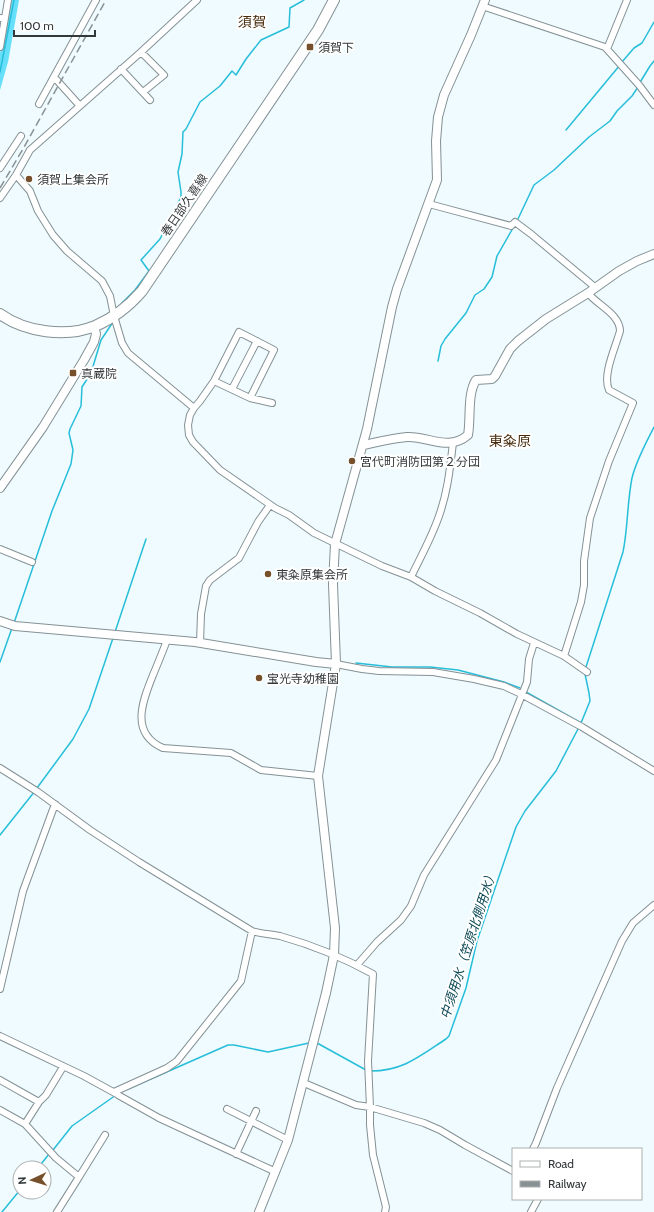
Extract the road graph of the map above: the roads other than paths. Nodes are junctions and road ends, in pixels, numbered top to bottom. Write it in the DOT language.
graph roads {
  1 [pos="8,0"];
  2 [pos="96,0"];
  3 [pos="197,0"];
  4 [pos="334,0"];
  5 [pos="627,0"];
  6 [pos="484,3"];
  7 [pos="3,18"];
  8 [pos="0,47"];
  9 [pos="608,50"];
  10 [pos="141,52"];
  11 [pos="121,69"];
  12 [pos="54,77"];
  13 [pos="143,92"];
  14 [pos="150,100"];
  15 [pos="39,104"];
  16 [pos="654,105"];
  17 [pos="80,106"];
  18 [pos="21,136"];
  19 [pos="0,168"];
  20 [pos="16,175"];
  21 [pos="0,198"];
  22 [pos="429,204"];
  23 [pos="654,254"];
  24 [pos="596,288"];
  25 [pos="588,293"];
  26 [pos="0,314"];
  27 [pos="114,316"];
  28 [pos="94,326"];
  29 [pos="257,341"];
  30 [pos="214,381"];
  31 [pos="232,389"];
  32 [pos="250,398"];
  33 [pos="272,403"];
  34 [pos="194,408"];
  35 [pos="453,443"];
  36 [pos="364,445"];
  37 [pos="0,488"];
  38 [pos="270,505"];
  39 [pos="335,544"];
  40 [pos="0,549"];
  41 [pos="32,562"];
  42 [pos="411,577"];
  43 [pos="0,621"];
  44 [pos="167,640"];
  45 [pos="200,643"];
  46 [pos="534,643"];
  47 [pos="564,656"];
  48 [pos="336,664"];
  49 [pos="587,672"];
  50 [pos="521,694"];
  51 [pos="0,768"];
  52 [pos="654,772"];
  53 [pos="318,776"];
  54 [pos="55,804"];
  55 [pos="654,905"];
  56 [pos="252,931"];
  57 [pos="334,955"];
  58 [pos="357,965"];
  59 [pos="1,979"];
  60 [pos="0,989"];
  61 [pos="0,1036"];
  62 [pos="63,1067"];
  63 [pos="0,1080"];
  64 [pos="304,1084"];
  65 [pos="116,1094"];
  66 [pos="39,1102"];
  67 [pos="370,1107"];
  68 [pos="227,1109"];
  69 [pos="0,1110"];
  70 [pos="256,1112"];
  71 [pos="251,1121"];
  72 [pos="25,1124"];
  73 [pos="105,1135"];
  74 [pos="288,1140"];
  75 [pos="533,1148"];
  76 [pos="236,1154"];
  77 [pos="512,1170"];
  78 [pos="276,1172"];
  79 [pos="79,1178"];
  80 [pos="537,1200"];
  81 [pos="57,1212"];
  82 [pos="259,1212"];
  83 [pos="385,1212"];
  84 [pos="531,1212"];
  1 -- 7 [label="street"];
  2 -- 12 [label="street"];
  3 -- 10 [label="street"];
  4 -- 27 [label="main road, 春日部久喜線"];
  5 -- 9 [label="street"];
  6 -- 9 [label="street"];
  6 -- 22 [label="street"];
  7 -- 8 [label="street"];
  9 -- 16 [label="street"];
  10 -- 11 [label="street"];
  10 -- 13 [label="street"];
  11 -- 13 [label="street"];
  11 -- 17 [label="street"];
  12 -- 15 [label="street"];
  12 -- 17 [label="street"];
  13 -- 14 [label="street"];
  17 -- 20 [label="street"];
  18 -- 19 [label="street"];
  20 -- 21 [label="street"];
  20 -- 27 [label="street"];
  22 -- 24 [label="street"];
  22 -- 36 [label="street"];
  23 -- 24 [label="street"];
  24 -- 25 [label="street"];
  25 -- 35 [label="street"];
  25 -- 47 [label="street"];
  26 -- 28 [label="main road, 春日部久喜線"];
  27 -- 28 [label="main road, 春日部久喜線"];
  27 -- 34 [label="street"];
  28 -- 37 [label="street"];
  29 -- 30 [label="street"];
  29 -- 31 [label="street"];
  29 -- 32 [label="street"];
  30 -- 31 [label="street"];
  30 -- 34 [label="street"];
  31 -- 32 [label="street"];
  32 -- 33 [label="street"];
  34 -- 38 [label="street"];
  35 -- 36 [label="street"];
  35 -- 42 [label="street"];
  36 -- 39 [label="street"];
  38 -- 39 [label="street"];
  38 -- 45 [label="street"];
  39 -- 42 [label="street"];
  39 -- 48 [label="street"];
  40 -- 41 [label="street"];
  42 -- 46 [label="street"];
  43 -- 44 [label="street"];
  44 -- 45 [label="street"];
  44 -- 53 [label="street"];
  45 -- 48 [label="street"];
  46 -- 47 [label="street"];
  46 -- 50 [label="street"];
  47 -- 49 [label="street"];
  48 -- 50 [label="street"];
  48 -- 53 [label="street"];
  50 -- 52 [label="street"];
  50 -- 58 [label="street"];
  51 -- 54 [label="street"];
  53 -- 57 [label="street"];
  54 -- 56 [label="street"];
  54 -- 59 [label="street"];
  55 -- 75 [label="street"];
  56 -- 57 [label="street"];
  56 -- 65 [label="street"];
  57 -- 58 [label="street"];
  57 -- 64 [label="street"];
  58 -- 67 [label="street"];
  59 -- 60 [label="street"];
  61 -- 62 [label="street"];
  62 -- 65 [label="street"];
  62 -- 66 [label="street"];
  63 -- 66 [label="street"];
  64 -- 67 [label="street"];
  64 -- 74 [label="street"];
  65 -- 76 [label="street"];
  66 -- 72 [label="street"];
  67 -- 77 [label="street"];
  67 -- 83 [label="street"];
  68 -- 71 [label="street"];
  69 -- 72 [label="street"];
  70 -- 71 [label="street"];
  71 -- 74 [label="street"];
  71 -- 76 [label="street"];
  72 -- 79 [label="street"];
  73 -- 79 [label="street"];
  74 -- 78 [label="street"];
  76 -- 78 [label="street"];
  78 -- 82 [label="street"];
  79 -- 81 [label="street"];
  80 -- 84 [label="street"];
}
